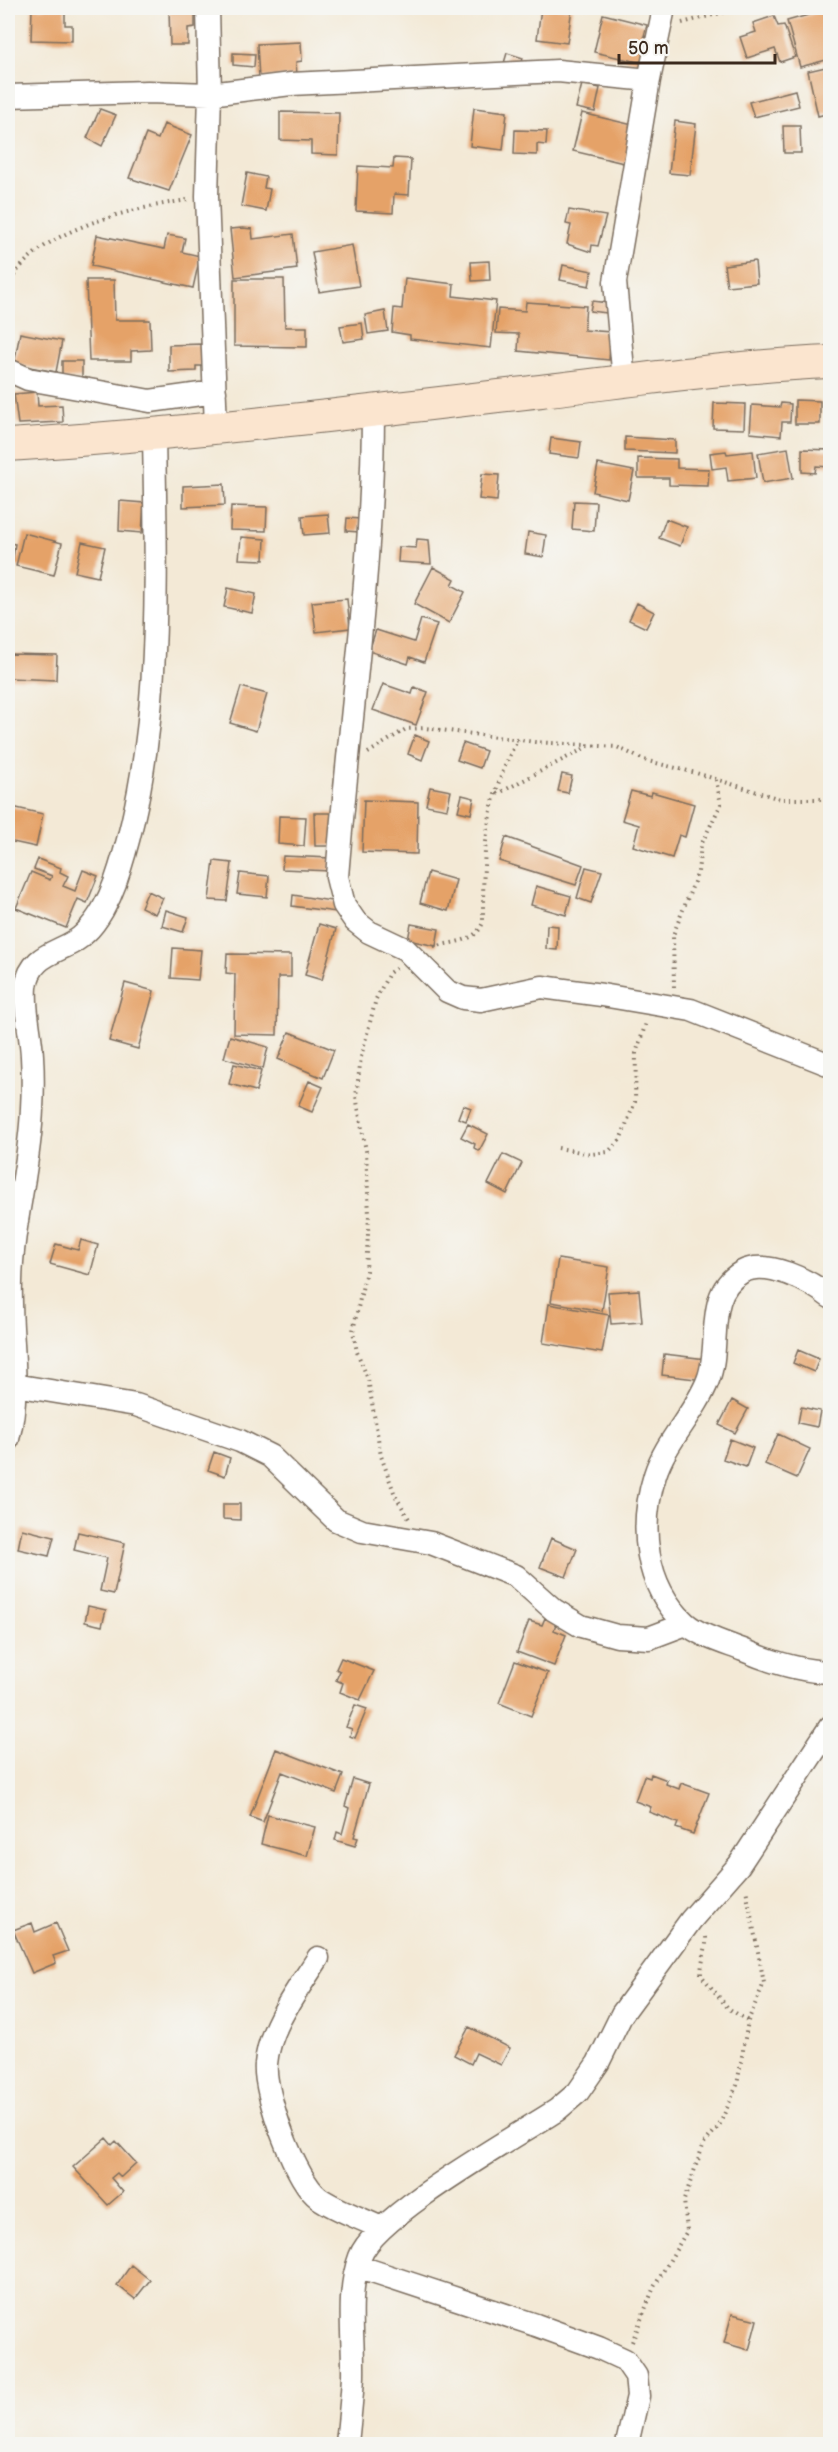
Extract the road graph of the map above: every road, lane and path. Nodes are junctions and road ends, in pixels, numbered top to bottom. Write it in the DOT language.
graph roads {
  1 [pos="11,8"];
  2 [pos="208,8"];
  3 [pos="740,8"];
  4 [pos="662,18"];
  5 [pos="8,21"];
  6 [pos="649,80"];
  7 [pos="210,94"];
  8 [pos="8,96"];
  9 [pos="207,196"];
  10 [pos="8,286"];
  11 [pos="831,362"];
  12 [pos="8,370"];
  13 [pos="624,381"];
  14 [pos="215,392"];
  15 [pos="373,411"];
  16 [pos="216,427"];
  17 [pos="154,432"];
  18 [pos="8,445"];
  19 [pos="518,739"];
  20 [pos="590,745"];
  21 [pos="348,767"];
  22 [pos="716,779"];
  23 [pos="496,794"];
  24 [pos="831,799"];
  25 [pos="413,956"];
  26 [pos="669,1007"];
  27 [pos="831,1065"];
  28 [pos="558,1148"];
  29 [pos="831,1297"];
  30 [pos="12,1384"];
  31 [pos="8,1439"];
  32 [pos="431,1542"];
  33 [pos="686,1624"];
  34 [pos="831,1672"];
  35 [pos="831,1727"];
  36 [pos="739,1865"];
  37 [pos="706,1930"];
  38 [pos="318,1958"];
  39 [pos="748,2022"];
  40 [pos="381,2228"];
  41 [pos="357,2266"];
  42 [pos="625,2360"];
  43 [pos="347,2445"];
  44 [pos="627,2445"];
  1 -- 5 [label="path"];
  2 -- 7 [label="street"];
  3 -- 4 [label="path"];
  4 -- 6 [label="street"];
  6 -- 7 [label="street"];
  6 -- 13 [label="street"];
  7 -- 8 [label="street"];
  7 -- 9 [label="street"];
  9 -- 10 [label="path"];
  9 -- 14 [label="street"];
  11 -- 13 [label="main road"];
  12 -- 14 [label="street"];
  13 -- 15 [label="main road"];
  14 -- 16 [label="street"];
  15 -- 16 [label="main road"];
  15 -- 21 [label="street"];
  16 -- 17 [label="main road"];
  17 -- 18 [label="main road"];
  17 -- 30 [label="street"];
  19 -- 20 [label="path"];
  19 -- 21 [label="path"];
  19 -- 23 [label="path"];
  20 -- 22 [label="path"];
  20 -- 23 [label="path"];
  21 -- 25 [label="street"];
  22 -- 24 [label="path"];
  22 -- 26 [label="path"];
  23 -- 25 [label="path"];
  25 -- 26 [label="street"];
  25 -- 32 [label="path"];
  26 -- 27 [label="street"];
  26 -- 28 [label="path"];
  29 -- 33 [label="street"];
  30 -- 31 [label="street"];
  30 -- 32 [label="street"];
  32 -- 33 [label="street"];
  33 -- 34 [label="street"];
  35 -- 36 [label="street"];
  36 -- 39 [label="path"];
  36 -- 40 [label="street"];
  37 -- 39 [label="path"];
  38 -- 40 [label="street"];
  39 -- 42 [label="path"];
  40 -- 41 [label="street"];
  41 -- 42 [label="street"];
  41 -- 43 [label="street"];
  42 -- 44 [label="street"];
}
